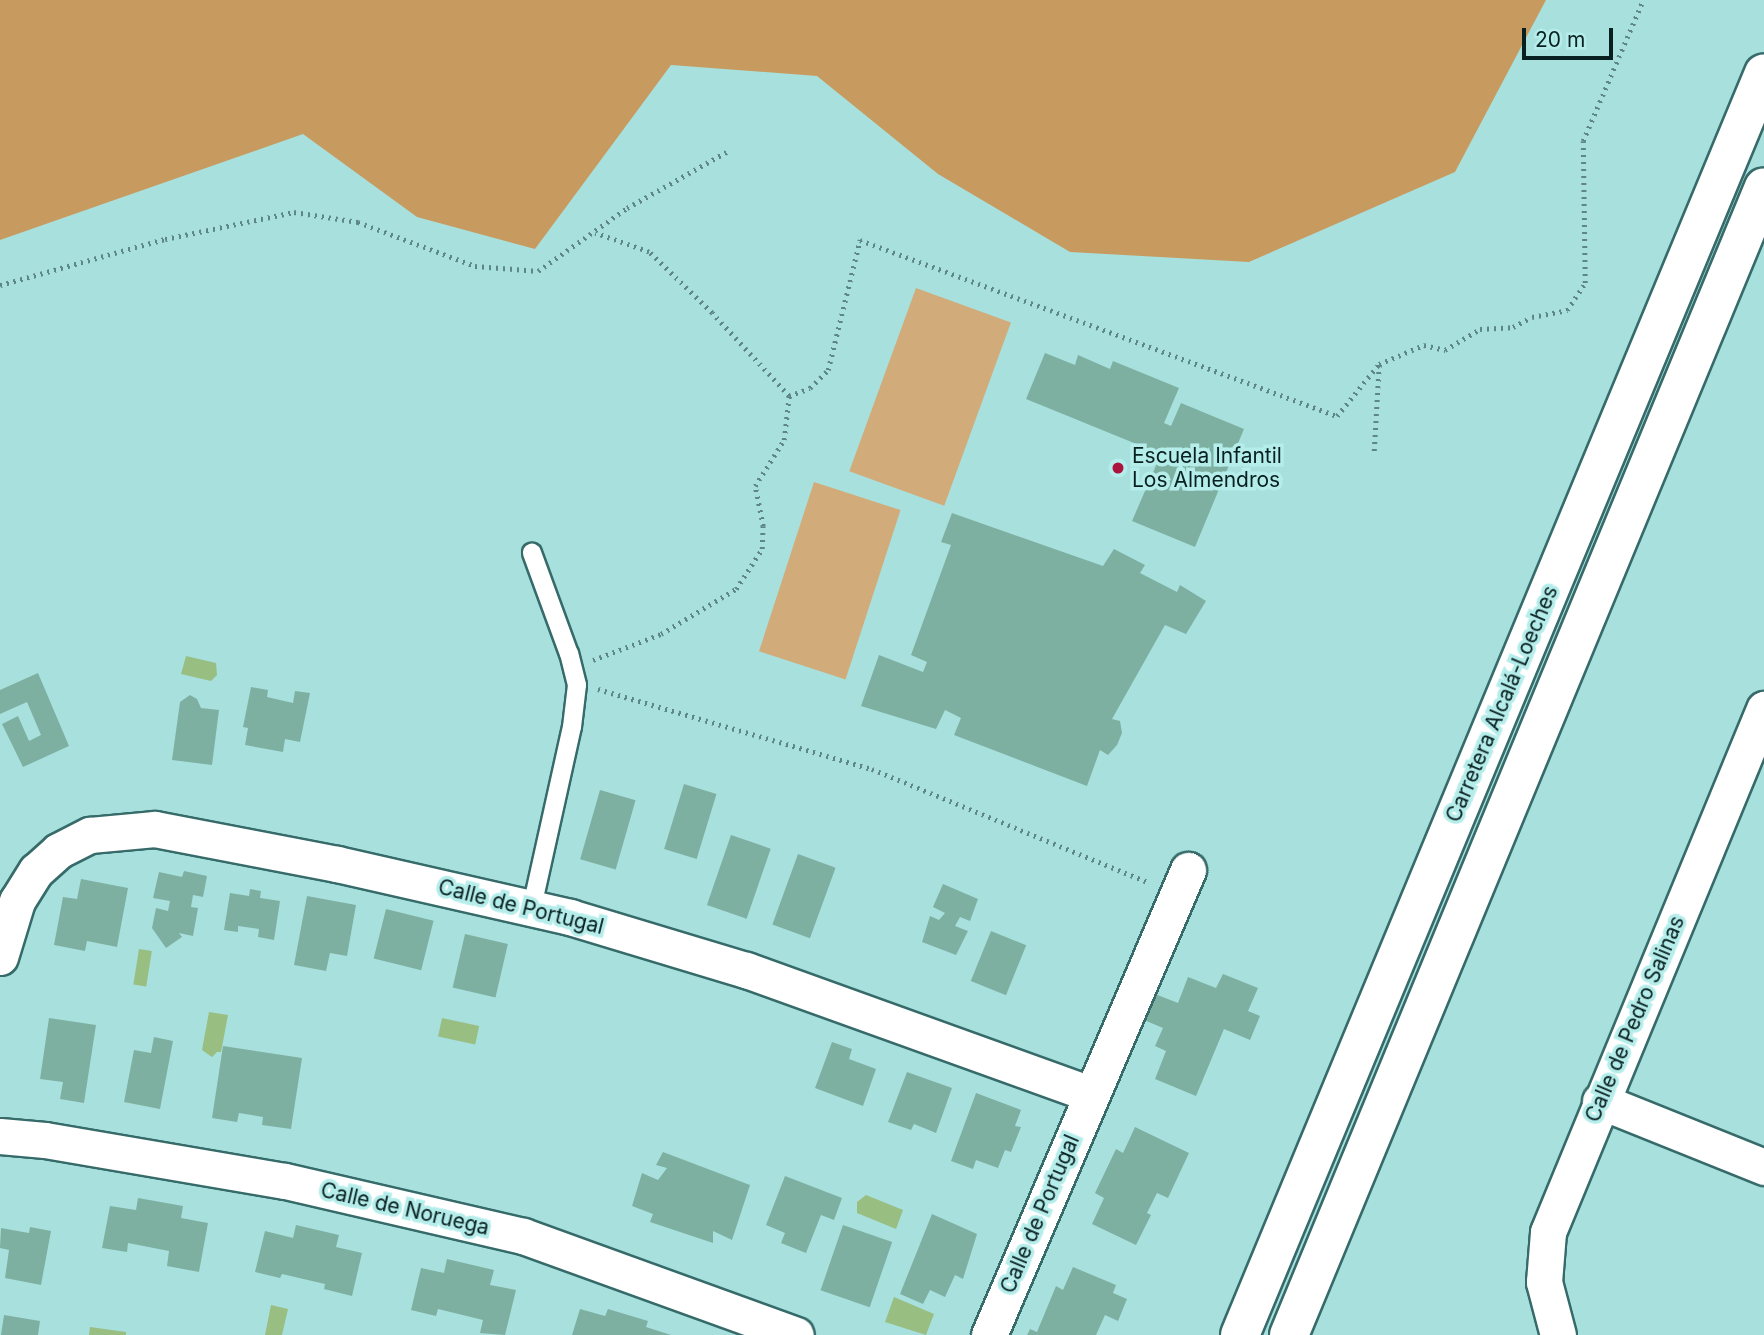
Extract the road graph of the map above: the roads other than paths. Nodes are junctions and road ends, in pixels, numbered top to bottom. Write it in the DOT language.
graph roads {
  1 [pos="1764,73"];
  2 [pos="1764,187"];
  3 [pos="532,553"];
  4 [pos="1764,709"];
  5 [pos="1182,883"];
  6 [pos="532,906"];
  7 [pos="0,957"];
  8 [pos="1090,1094"];
  9 [pos="1600,1101"];
  10 [pos="0,1136"];
  11 [pos="1761,1157"];
  12 [pos="796,1335"];
  13 [pos="989,1335"];
  14 [pos="1240,1335"];
  15 [pos="1289,1335"];
  16 [pos="1558,1335"];
  1 -- 14 [label="main road, Carretera Alcalá-Loeches"];
  2 -- 15 [label="main road, Carretera Alcalá-Loeches"];
  3 -- 6 [label="lane"];
  4 -- 9 [label="street, Calle de Pedro Salinas"];
  5 -- 8 [label="street, Calle de Portugal"];
  6 -- 7 [label="street, Calle de Portugal"];
  6 -- 8 [label="street, Calle de Portugal"];
  8 -- 13 [label="street, Calle de Portugal"];
  9 -- 11 [label="street"];
  9 -- 16 [label="street, Calle de Pedro Salinas"];
  10 -- 12 [label="street, Calle de Noruega"];
}
